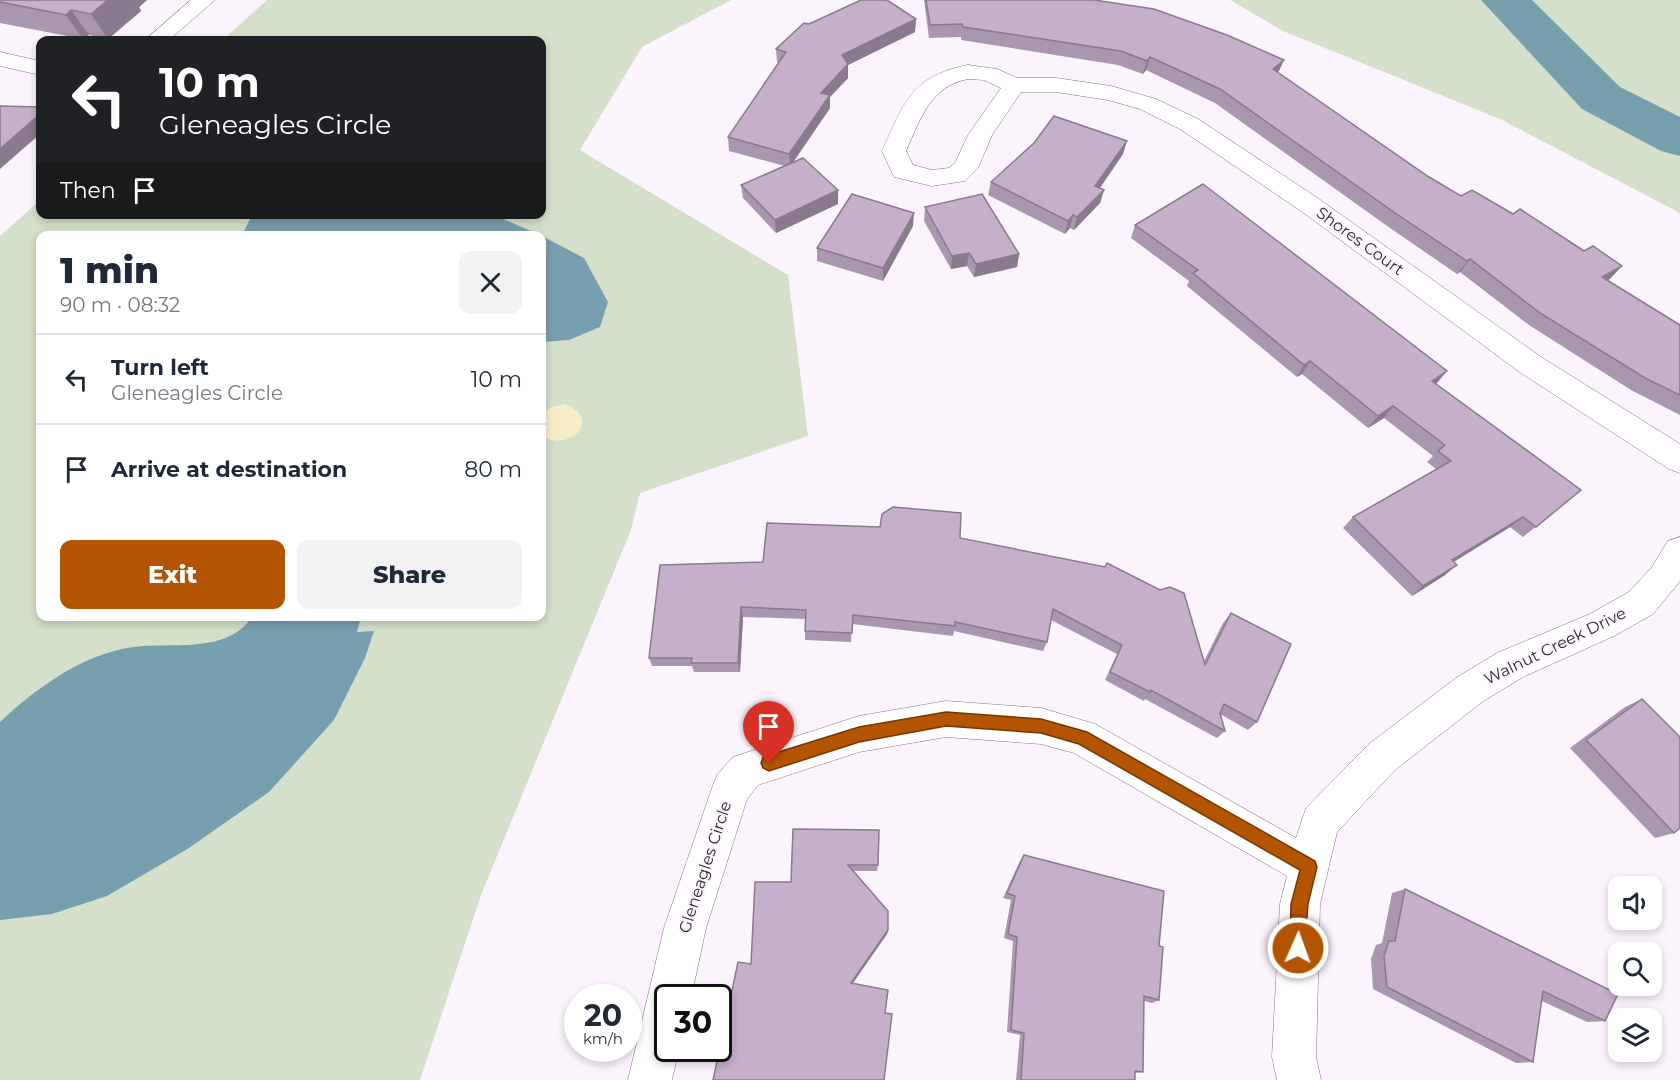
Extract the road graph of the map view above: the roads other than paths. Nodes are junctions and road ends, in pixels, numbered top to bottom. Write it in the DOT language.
graph roads {
  1 [pos="204,0"];
  2 [pos="161,36"];
  3 [pos="0,59"];
  4 [pos="36,67"];
  5 [pos="1014,85"];
  6 [pos="1680,460"];
  7 [pos="1680,551"];
  8 [pos="1309,867"];
  9 [pos="672,984"];
  10 [pos="654,1062"];
  11 [pos="650,1080"];
  12 [pos="1299,1080"];
  1 -- 2 [label="street"];
  3 -- 4 [label="street"];
  5 -- 5 [label="street, Shores Court"];
  5 -- 6 [label="street, Shores Court"];
  7 -- 8 [label="street, Walnut Creek Drive"];
  8 -- 9 [label="street, Gleneagles Circle"];
  8 -- 12 [label="street, Walnut Creek Drive"];
  10 -- 11 [label="street"];
}
